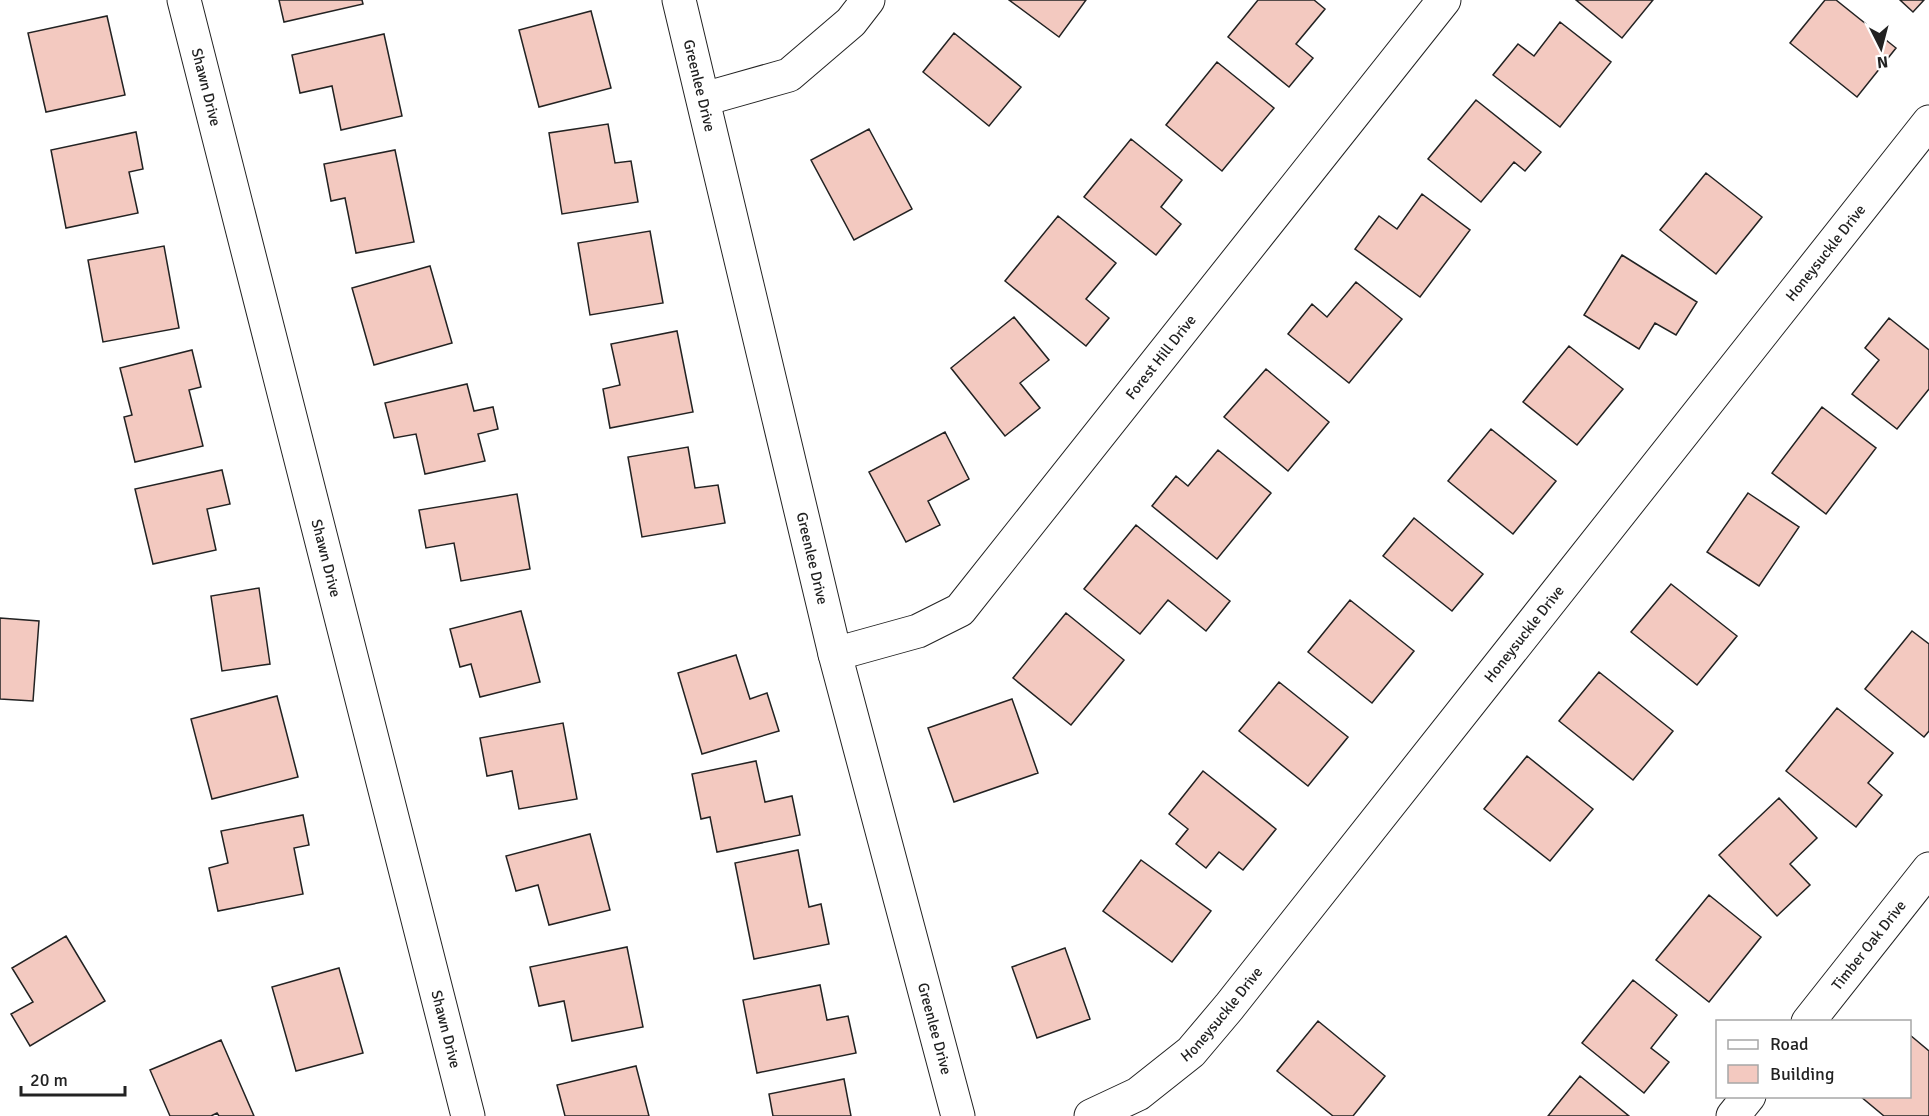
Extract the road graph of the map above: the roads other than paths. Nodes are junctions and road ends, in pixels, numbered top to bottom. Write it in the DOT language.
graph roads {
  1 [pos="184,0"];
  2 [pos="679,0"];
  3 [pos="868,0"];
  4 [pos="1444,0"];
  5 [pos="704,99"];
  6 [pos="1929,122"];
  7 [pos="836,654"];
  8 [pos="1929,869"];
  9 [pos="1810,1020"];
  10 [pos="1747,1098"];
  11 [pos="464,1114"];
  12 [pos="957,1116"];
  13 [pos="1091,1116"];
  14 [pos="1733,1116"];
  1 -- 11 [label="street, Shawn Drive"];
  2 -- 5 [label="street, Greenlee Drive"];
  3 -- 5 [label="street"];
  4 -- 7 [label="street, Forest Hill Drive"];
  5 -- 7 [label="street, Greenlee Drive"];
  6 -- 13 [label="street, Honeysuckle Drive"];
  7 -- 12 [label="street, Greenlee Drive"];
  8 -- 9 [label="street, Timber Oak Drive"];
  10 -- 14 [label="street"];
}
